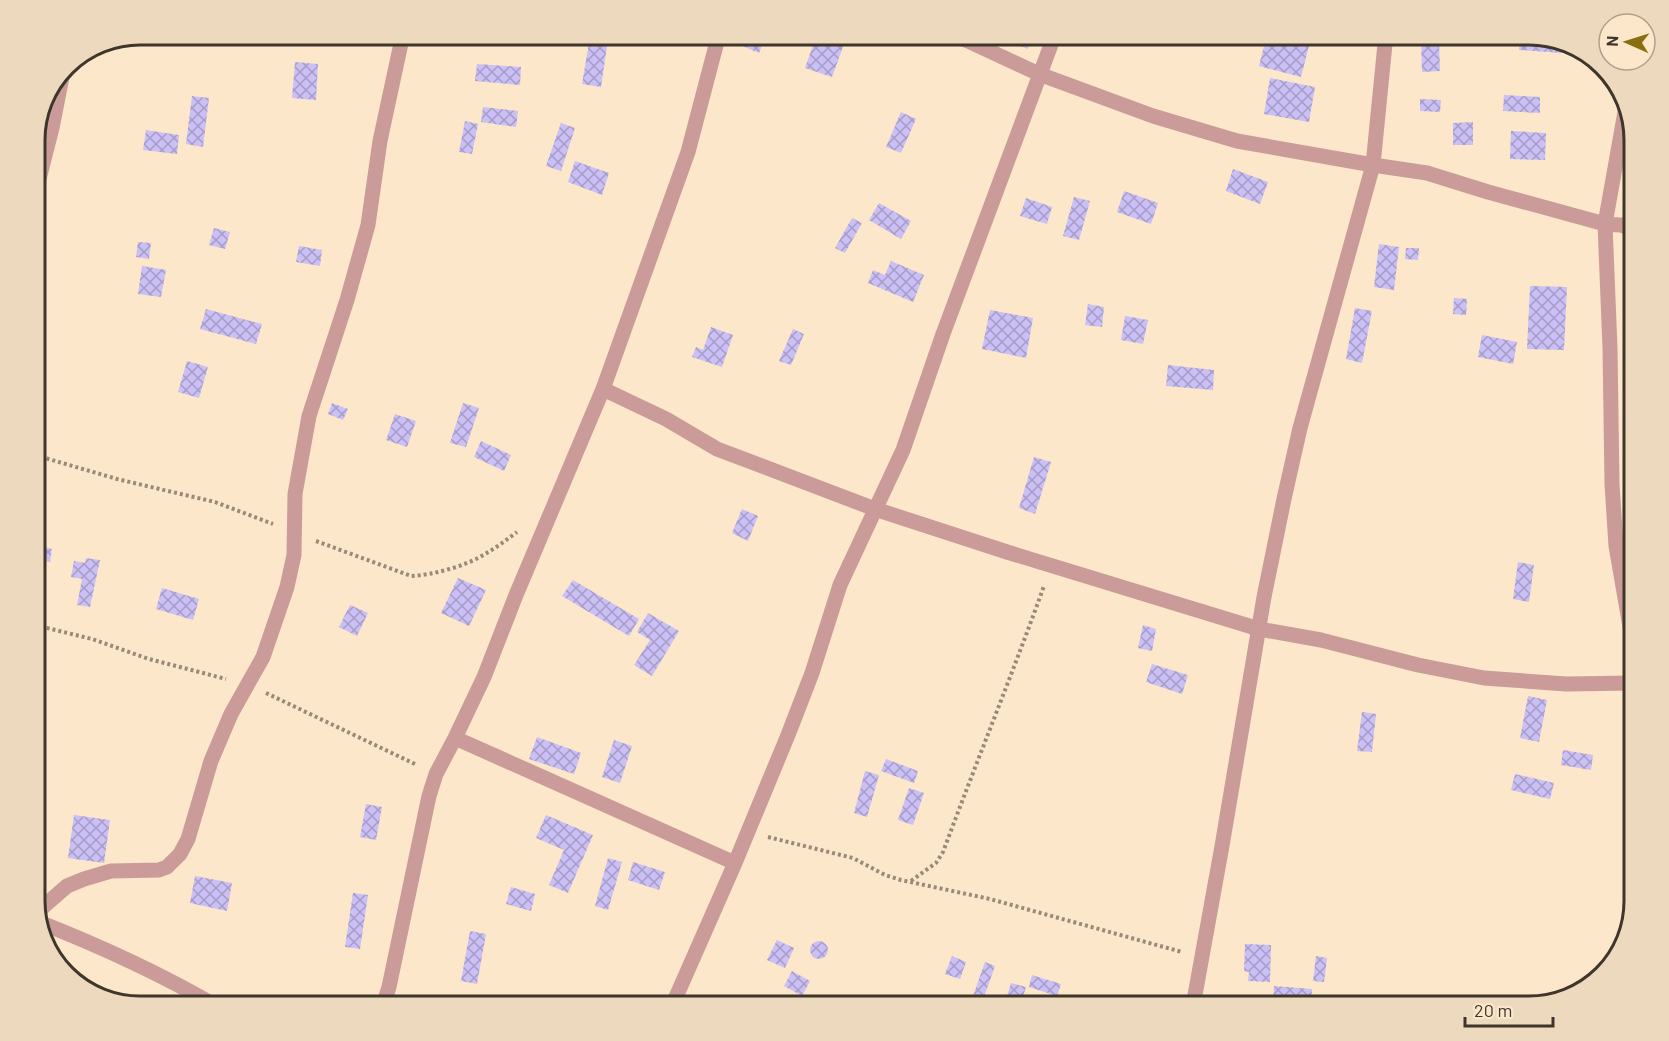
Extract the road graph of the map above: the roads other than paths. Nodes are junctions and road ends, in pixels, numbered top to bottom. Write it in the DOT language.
graph roads {
  1 [pos="401,45"];
  2 [pos="716,45"];
  3 [pos="978,45"];
  4 [pos="1051,45"];
  5 [pos="1385,45"];
  6 [pos="1039,74"];
  7 [pos="59,91"];
  8 [pos="1623,125"];
  9 [pos="45,156"];
  10 [pos="1373,165"];
  11 [pos="1605,224"];
  12 [pos="1624,226"];
  13 [pos="603,389"];
  14 [pos="875,508"];
  15 [pos="1624,590"];
  16 [pos="1259,628"];
  17 [pos="1624,683"];
  18 [pos="455,738"];
  19 [pos="735,863"];
  20 [pos="45,905"];
  21 [pos="48,926"];
  22 [pos="198,996"];
  23 [pos="386,996"];
  24 [pos="676,996"];
  25 [pos="1195,996"];
  1 -- 20 [label="street"];
  2 -- 13 [label="street"];
  3 -- 6 [label="street"];
  4 -- 6 [label="street"];
  5 -- 10 [label="street"];
  6 -- 10 [label="street"];
  6 -- 14 [label="street"];
  7 -- 9 [label="street"];
  8 -- 11 [label="street"];
  10 -- 11 [label="street"];
  10 -- 16 [label="street"];
  11 -- 12 [label="street"];
  11 -- 15 [label="street"];
  13 -- 14 [label="street"];
  13 -- 18 [label="street"];
  14 -- 16 [label="street"];
  14 -- 19 [label="street"];
  16 -- 17 [label="street"];
  16 -- 25 [label="street"];
  18 -- 19 [label="street"];
  18 -- 23 [label="street"];
  19 -- 24 [label="street"];
  21 -- 22 [label="street"];
}
